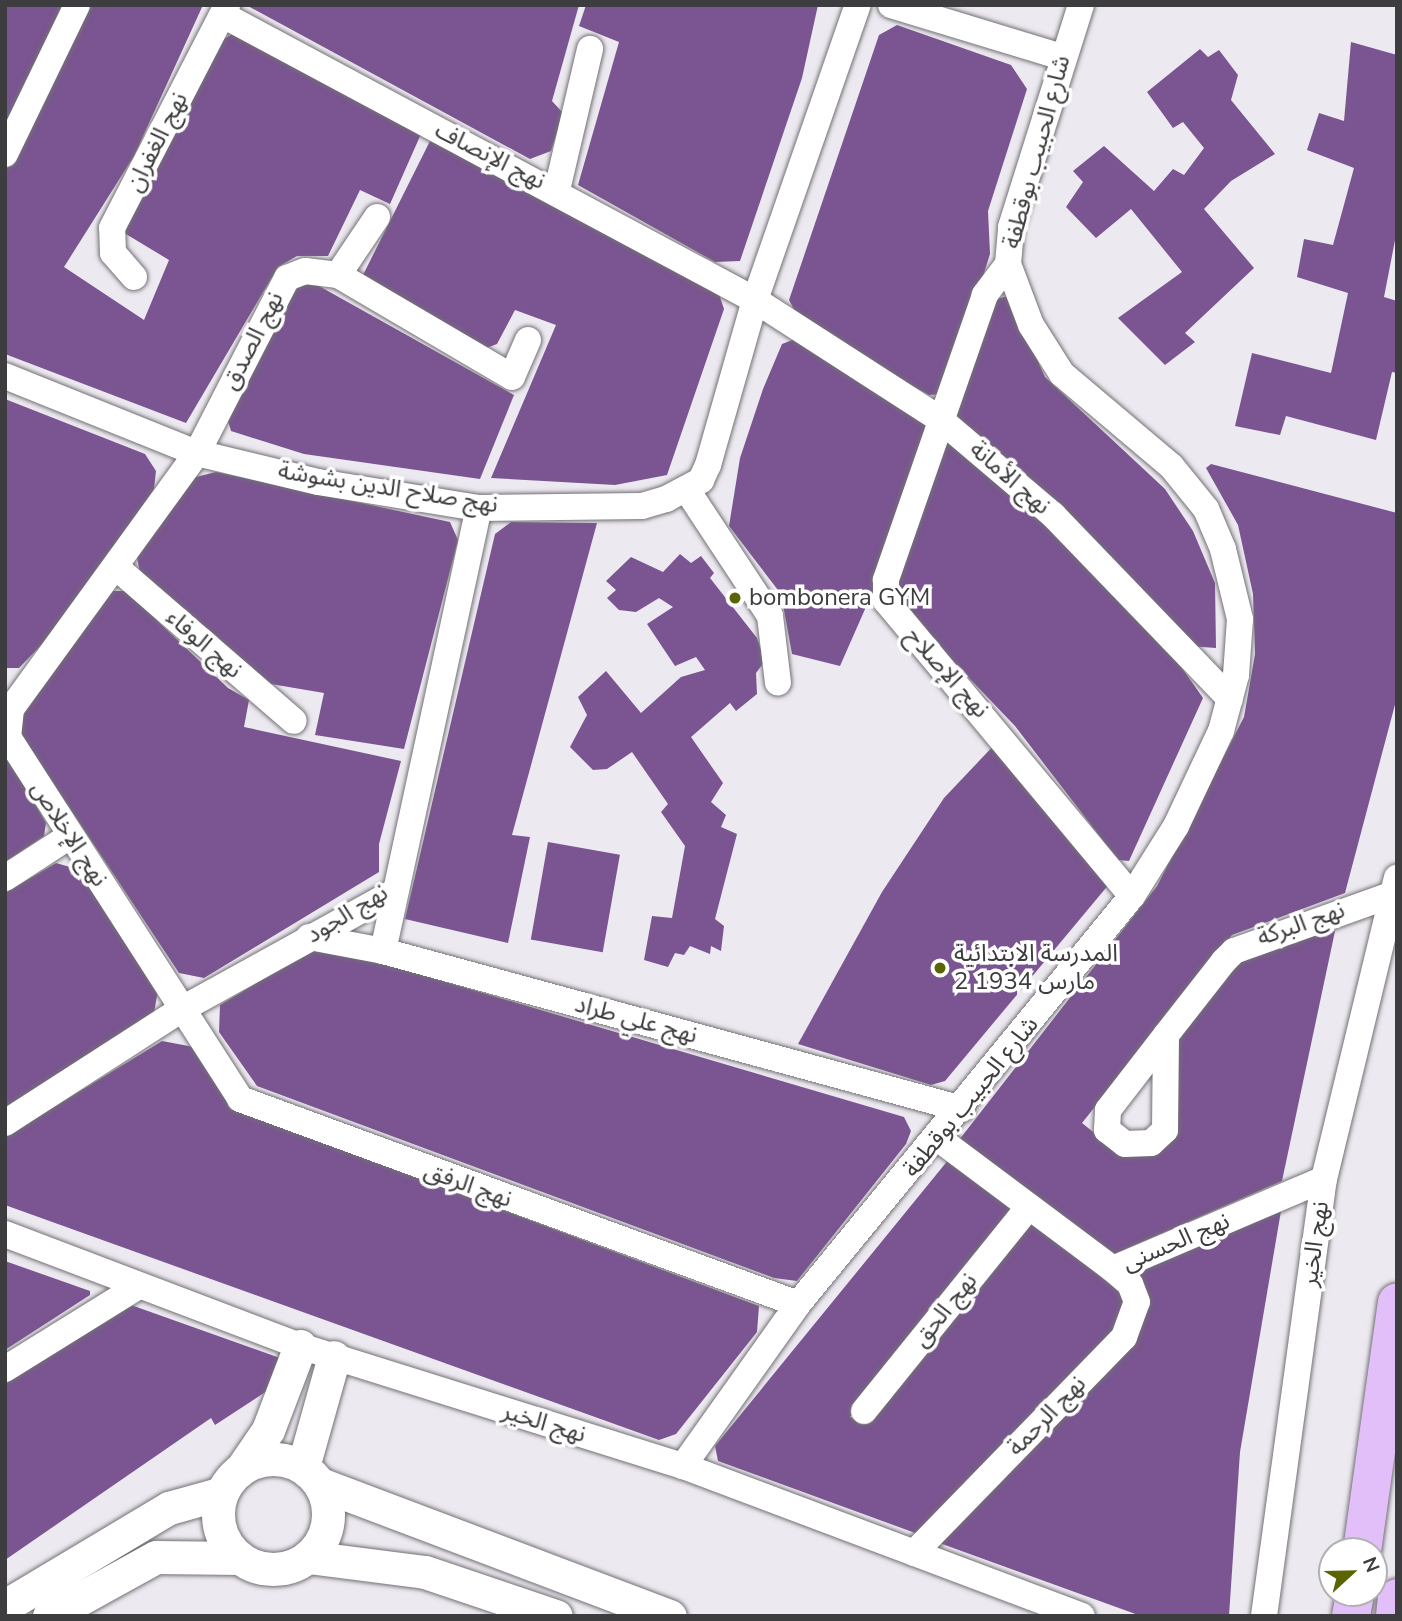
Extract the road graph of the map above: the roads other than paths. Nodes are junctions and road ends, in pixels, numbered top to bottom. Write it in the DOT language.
graph roads {
  1 [pos="78,5"];
  2 [pos="858,5"];
  3 [pos="1082,5"];
  4 [pos="901,7"];
  5 [pos="225,10"];
  6 [pos="590,49"];
  7 [pos="1062,57"];
  8 [pos="5,153"];
  9 [pos="557,190"];
  10 [pos="377,217"];
  11 [pos="1008,264"];
  12 [pos="338,275"];
  13 [pos="134,277"];
  14 [pos="755,300"];
  15 [pos="528,340"];
  16 [pos="5,376"];
  17 [pos="941,420"];
  18 [pos="197,453"];
  19 [pos="687,490"];
  20 [pos="479,508"];
  21 [pos="116,567"];
  22 [pos="778,683"];
  23 [pos="14,688"];
  24 [pos="1230,699"];
  25 [pos="294,721"];
  26 [pos="70,836"];
  27 [pos="5,878"];
  28 [pos="1395,886"];
  29 [pos="394,892"];
  30 [pos="1132,896"];
  31 [pos="309,937"];
  32 [pos="383,951"];
  33 [pos="182,1009"];
  34 [pos="1166,1035"];
  35 [pos="962,1109"];
  36 [pos="5,1123"];
  37 [pos="939,1139"];
  38 [pos="1324,1179"];
  39 [pos="1027,1209"];
  40 [pos="5,1234"];
  41 [pos="1113,1269"];
  42 [pos="137,1287"];
  43 [pos="1397,1302"];
  44 [pos="798,1304"];
  45 [pos="300,1346"];
  46 [pos="334,1357"];
  47 [pos="5,1369"];
  48 [pos="864,1410"];
  49 [pos="683,1466"];
  50 [pos="242,1468"];
  51 [pos="312,1476"];
  52 [pos="222,1493"];
  53 [pos="1364,1537"];
  54 [pos="914,1553"];
  55 [pos="308,1557"];
  56 [pos="240,1558"];
  57 [pos="1397,1598"];
  58 [pos="5,1606"];
  59 [pos="49,1616"];
  60 [pos="556,1616"];
  61 [pos="670,1616"];
  62 [pos="1082,1616"];
  63 [pos="1264,1616"];
  64 [pos="1395,1616"];
  1 -- 8 [label="street"];
  2 -- 14 [label="street"];
  3 -- 7 [label="street, شارع الحبيب بوقطفة"];
  4 -- 7 [label="street"];
  5 -- 9 [label="street, نهج الإنصاف"];
  5 -- 13 [label="street, نهج الغفران"];
  6 -- 9 [label="street"];
  7 -- 11 [label="street, شارع الحبيب بوقطفة"];
  9 -- 14 [label="street, نهج الإنصاف"];
  10 -- 12 [label="street"];
  11 -- 17 [label="street, نهج الإصلاح"];
  11 -- 24 [label="street, شارع الحبيب بوقطفة"];
  12 -- 15 [label="street, نهج الصدق"];
  12 -- 18 [label="street, نهج الصدق"];
  14 -- 17 [label="street, نهج الأمانة"];
  14 -- 19 [label="street"];
  16 -- 18 [label="street, نهج صلاح الدين بشوشة"];
  17 -- 24 [label="street, نهج الأمانة"];
  17 -- 30 [label="street, نهج الإصلاح"];
  18 -- 20 [label="street, نهج صلاح الدين بشوشة"];
  18 -- 21 [label="street, نهج الإخلاص"];
  19 -- 20 [label="street, نهج صلاح الدين بشوشة"];
  19 -- 22 [label="street"];
  20 -- 29 [label="street, نهج الجود"];
  21 -- 23 [label="street, نهج الإخلاص"];
  21 -- 25 [label="street, نهج الوفاء"];
  23 -- 26 [label="street, نهج الإخلاص"];
  24 -- 30 [label="street, شارع الحبيب بوقطفة"];
  26 -- 27 [label="street"];
  26 -- 33 [label="street, نهج الإخلاص"];
  28 -- 34 [label="street, نهج البركة"];
  28 -- 38 [label="street, نهج الخير"];
  29 -- 31 [label="street, نهج الجود"];
  29 -- 32 [label="street"];
  30 -- 35 [label="street, شارع الحبيب بوقطفة"];
  31 -- 32 [label="street, نهج علي طراد"];
  31 -- 33 [label="street, نهج الجود"];
  32 -- 35 [label="street, نهج علي طراد"];
  33 -- 36 [label="street, نهج الجود"];
  33 -- 44 [label="street, نهج الرفق"];
  35 -- 37 [label="street, شارع الحبيب بوقطفة"];
  37 -- 39 [label="street, نهج الحسنى"];
  37 -- 44 [label="street, شارع الحبيب بوقطفة"];
  38 -- 41 [label="street, نهج الحسنى"];
  38 -- 63 [label="street, نهج الخير"];
  39 -- 41 [label="street, نهج الحسنى"];
  39 -- 48 [label="street, نهج الحق"];
  40 -- 42 [label="street, نهج الخير"];
  41 -- 54 [label="street, نهج الرحمة"];
  42 -- 45 [label="street, نهج الخير"];
  42 -- 47 [label="street"];
  43 -- 53 [label="main road"];
  44 -- 49 [label="street, شارع الحبيب بوقطفة"];
  45 -- 46 [label="street, نهج الخير"];
  45 -- 50 [label="street"];
  46 -- 49 [label="street, نهج الخير"];
  46 -- 51 [label="street"];
  49 -- 54 [label="street, نهج الخير"];
  50 -- 51 [label="street"];
  50 -- 52 [label="street"];
  51 -- 55 [label="street"];
  51 -- 61 [label="street"];
  52 -- 56 [label="street"];
  52 -- 58 [label="street"];
  54 -- 62 [label="street, نهج الخير"];
  55 -- 56 [label="street"];
  55 -- 60 [label="street"];
  56 -- 59 [label="street"];
  57 -- 64 [label="main road"];
}
